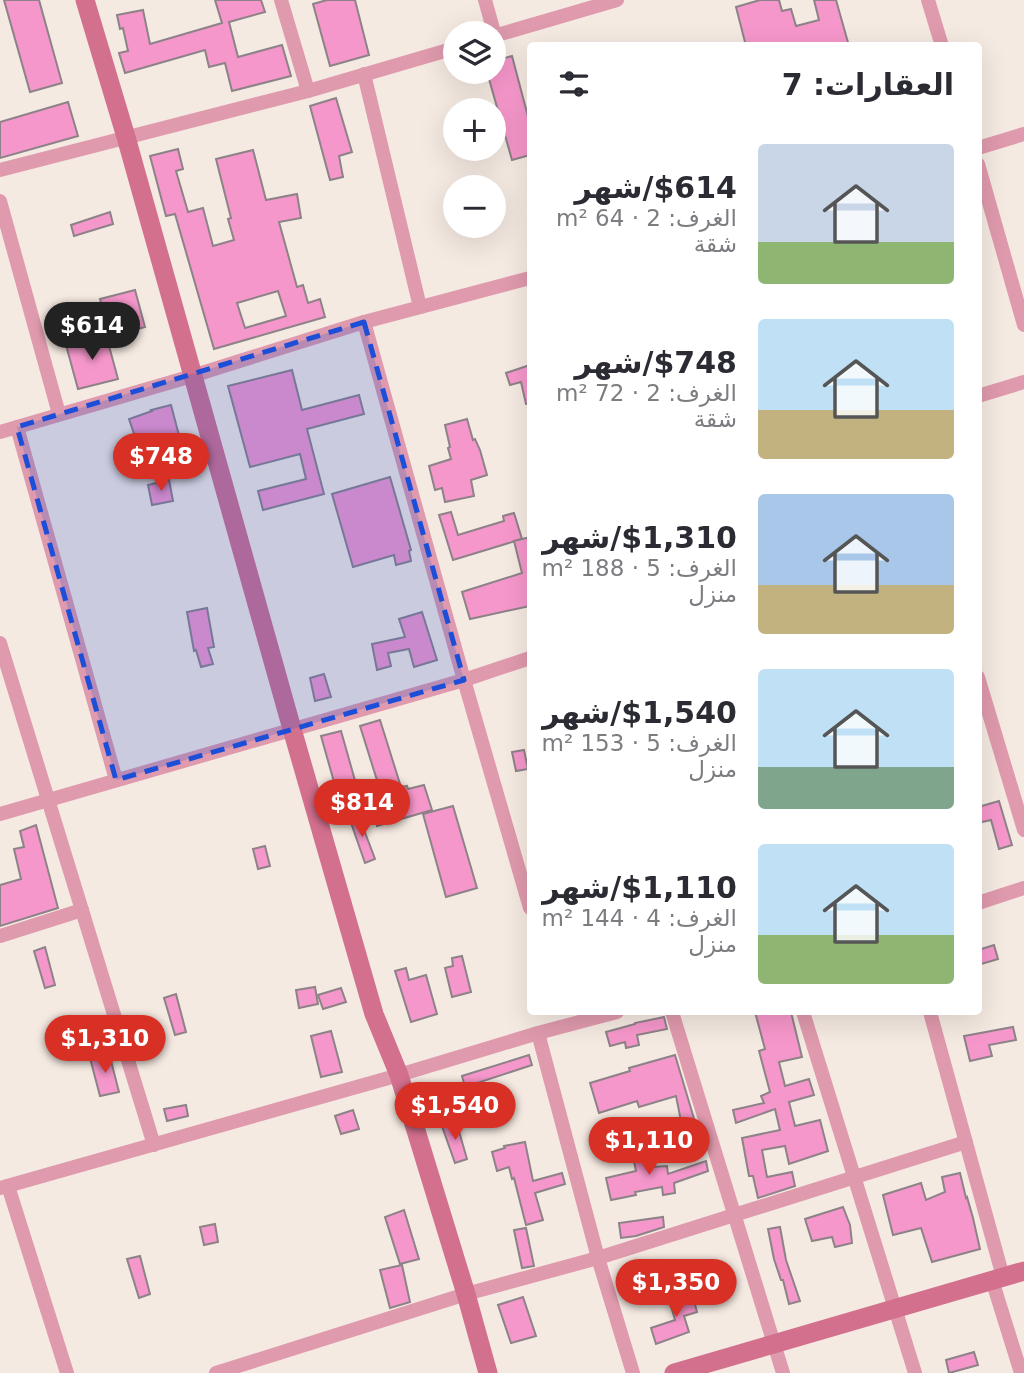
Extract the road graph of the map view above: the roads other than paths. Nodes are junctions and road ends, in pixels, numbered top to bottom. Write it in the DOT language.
graph roads {
  1 [pos="85,0"];
  2 [pos="281,0"];
  3 [pos="485,0"];
  4 [pos="617,0"];
  5 [pos="928,0"];
  6 [pos="490,21"];
  7 [pos="506,32"];
  8 [pos="941,42"];
  9 [pos="443,51"];
  10 [pos="364,74"];
  11 [pos="308,91"];
  12 [pos="1024,134"];
  13 [pos="126,137"];
  14 [pos="982,147"];
  15 [pos="0,170"];
  16 [pos="982,178"];
  17 [pos="0,201"];
  18 [pos="527,279"];
  19 [pos="420,307"];
  20 [pos="364,323"];
  21 [pos="1024,325"];
  22 [pos="192,376"];
  23 [pos="1024,382"];
  24 [pos="982,395"];
  25 [pos="59,414"];
  26 [pos="17,427"];
  27 [pos="0,432"];
  28 [pos="0,643"];
  29 [pos="527,659"];
  30 [pos="464,680"];
  31 [pos="982,690"];
  32 [pos="292,729"];
  33 [pos="116,780"];
  34 [pos="48,800"];
  35 [pos="0,814"];
  36 [pos="1024,830"];
  37 [pos="1024,888"];
  38 [pos="527,898"];
  39 [pos="982,902"];
  40 [pos="82,910"];
  41 [pos="0,936"];
  42 [pos="561,1015"];
  43 [pos="606,1015"];
  44 [pos="673,1015"];
  45 [pos="804,1015"];
  46 [pos="931,1015"];
  47 [pos="565,1026"];
  48 [pos="538,1033"];
  49 [pos="399,1075"];
  50 [pos="966,1142"];
  51 [pos="154,1145"];
  52 [pos="853,1177"];
  53 [pos="4,1187"];
  54 [pos="733,1215"];
  55 [pos="598,1258"];
  56 [pos="1024,1271"];
  57 [pos="998,1279"];
  58 [pos="466,1294"];
  59 [pos="894,1309"];
  60 [pos="774,1345"];
  61 [pos="66,1373"];
  62 [pos="216,1373"];
  63 [pos="488,1373"];
  64 [pos="633,1373"];
  65 [pos="674,1373"];
  66 [pos="783,1373"];
  67 [pos="915,1373"];
  68 [pos="1021,1373"];
  1 -- 13 [label="street"];
  2 -- 11 [label="street"];
  3 -- 6 [label="street"];
  4 -- 7 [label="street"];
  5 -- 8 [label="street"];
  9 -- 10 [label="street"];
  10 -- 11 [label="street"];
  10 -- 19 [label="street"];
  11 -- 13 [label="street"];
  12 -- 14 [label="street"];
  13 -- 15 [label="street"];
  13 -- 22 [label="street"];
  16 -- 21 [label="street"];
  17 -- 25 [label="street"];
  18 -- 19 [label="street"];
  19 -- 20 [label="street"];
  20 -- 22 [label="street"];
  20 -- 30 [label="street"];
  22 -- 25 [label="street"];
  22 -- 32 [label="street"];
  23 -- 24 [label="street"];
  25 -- 26 [label="street"];
  26 -- 27 [label="street"];
  26 -- 33 [label="street"];
  28 -- 34 [label="street"];
  29 -- 30 [label="street"];
  30 -- 32 [label="street"];
  30 -- 38 [label="street"];
  31 -- 36 [label="street"];
  32 -- 33 [label="street"];
  32 -- 49 [label="street"];
  33 -- 34 [label="street"];
  34 -- 35 [label="street"];
  34 -- 40 [label="street"];
  37 -- 39 [label="street"];
  40 -- 41 [label="street"];
  40 -- 51 [label="street"];
  42 -- 47 [label="street"];
  43 -- 47 [label="street"];
  44 -- 54 [label="street"];
  45 -- 52 [label="street"];
  46 -- 50 [label="street"];
  47 -- 48 [label="street"];
  48 -- 49 [label="street"];
  48 -- 55 [label="street"];
  49 -- 51 [label="street"];
  49 -- 58 [label="street"];
  50 -- 52 [label="street"];
  50 -- 57 [label="street"];
  51 -- 53 [label="street"];
  52 -- 54 [label="street"];
  52 -- 59 [label="street"];
  53 -- 61 [label="street"];
  54 -- 55 [label="street"];
  54 -- 60 [label="street"];
  55 -- 58 [label="street"];
  55 -- 64 [label="street"];
  56 -- 57 [label="street"];
  57 -- 59 [label="street"];
  57 -- 68 [label="street"];
  58 -- 62 [label="street"];
  58 -- 63 [label="street"];
  59 -- 60 [label="street"];
  59 -- 67 [label="street"];
  60 -- 65 [label="street"];
  60 -- 66 [label="street"];
}
